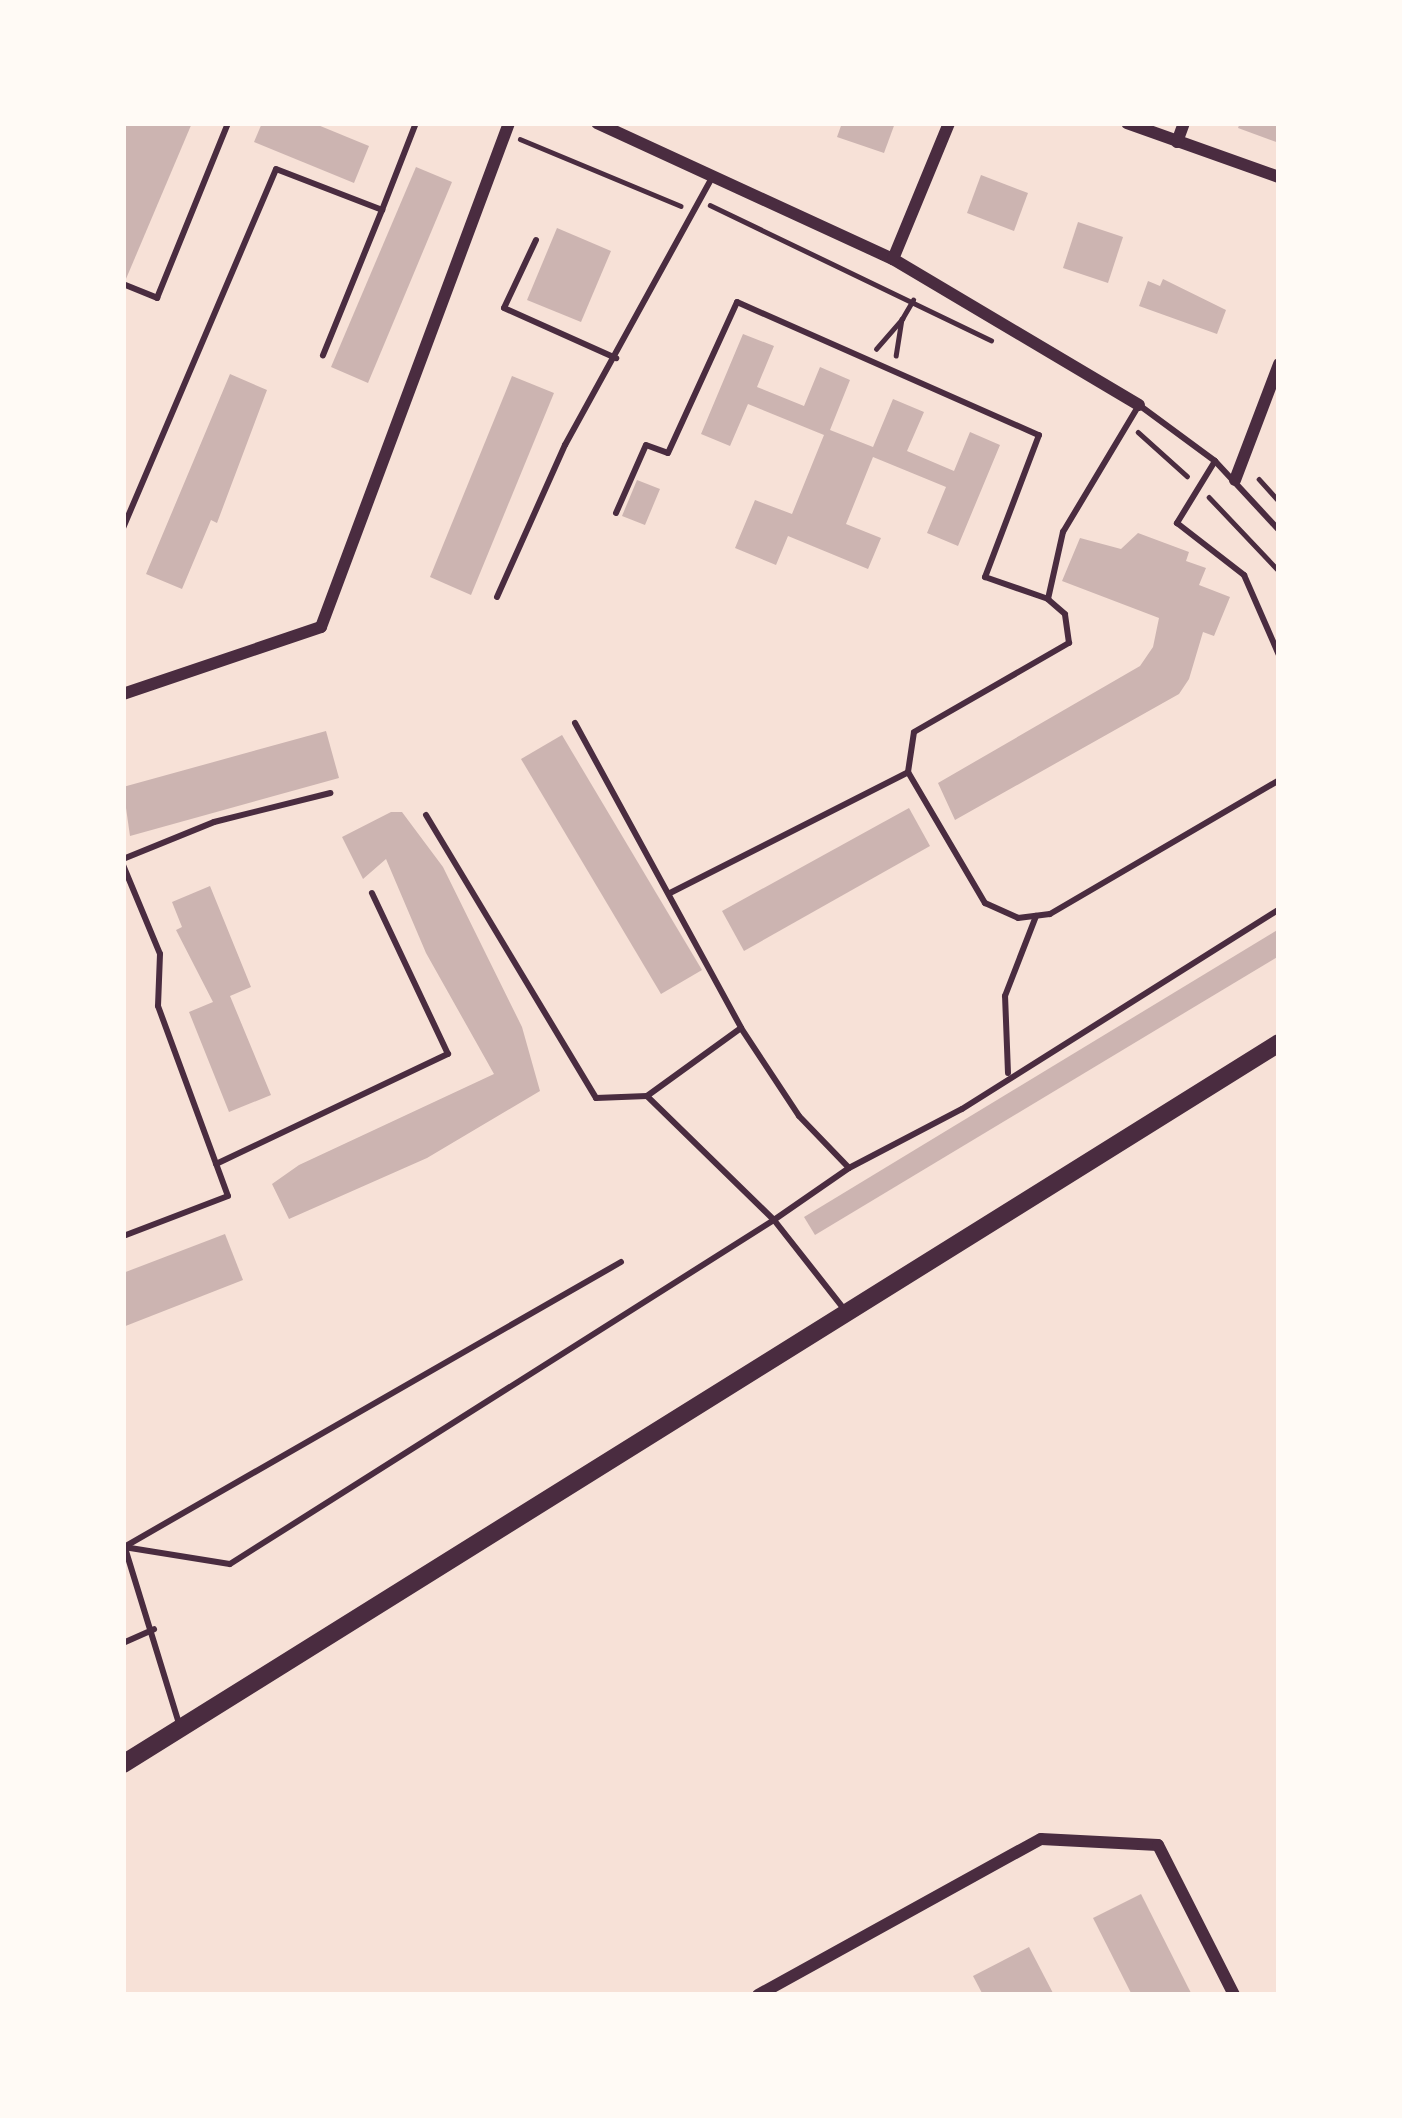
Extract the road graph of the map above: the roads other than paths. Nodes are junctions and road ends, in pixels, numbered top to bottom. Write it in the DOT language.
graph roads {
  1 [pos="228,123"];
  2 [pos="416,123"];
  3 [pos="597,123"];
  4 [pos="949,123"];
  5 [pos="1127,123"];
  6 [pos="1184,123"];
  7 [pos="507,127"];
  8 [pos="1177,142"];
  9 [pos="1279,177"];
  10 [pos="712,178"];
  11 [pos="382,210"];
  12 [pos="536,240"];
  13 [pos="893,260"];
  14 [pos="123,284"];
  15 [pos="323,355"];
  16 [pos="616,358"];
  17 [pos="1279,364"];
  18 [pos="1139,405"];
  19 [pos="1215,461"];
  20 [pos="1235,480"];
  21 [pos="616,513"];
  22 [pos="123,529"];
  23 [pos="1279,530"];
  24 [pos="497,597"];
  25 [pos="1048,599"];
  26 [pos="1279,655"];
  27 [pos="123,694"];
  28 [pos="575,723"];
  29 [pos="908,772"];
  30 [pos="1279,780"];
  31 [pos="330,793"];
  32 [pos="426,815"];
  33 [pos="124,867"];
  34 [pos="371,893"];
  35 [pos="670,893"];
  36 [pos="1279,909"];
  37 [pos="1036,916"];
  38 [pos="741,1028"];
  39 [pos="1279,1043"];
  40 [pos="1008,1073"];
  41 [pos="647,1096"];
  42 [pos="216,1164"];
  43 [pos="849,1168"];
  44 [pos="774,1220"];
  45 [pos="123,1236"];
  46 [pos="621,1262"];
  47 [pos="847,1312"];
  48 [pos="123,1545"];
  49 [pos="154,1629"];
  50 [pos="123,1643"];
  51 [pos="180,1728"];
  52 [pos="123,1764"];
  53 [pos="758,1995"];
  54 [pos="1234,1995"];
  1 -- 14 [label="lane"];
  2 -- 11 [label="lane"];
  3 -- 10 [label="street"];
  4 -- 13 [label="street"];
  5 -- 8 [label="street"];
  6 -- 8 [label="street"];
  7 -- 27 [label="street"];
  8 -- 9 [label="street"];
  10 -- 13 [label="street"];
  10 -- 16 [label="lane"];
  11 -- 15 [label="lane"];
  11 -- 22 [label="lane"];
  12 -- 16 [label="lane"];
  13 -- 18 [label="street"];
  16 -- 24 [label="lane"];
  17 -- 20 [label="street"];
  18 -- 19 [label="lane"];
  18 -- 25 [label="lane"];
  19 -- 20 [label="lane"];
  19 -- 26 [label="lane"];
  20 -- 23 [label="lane"];
  21 -- 25 [label="lane"];
  25 -- 29 [label="lane"];
  28 -- 35 [label="lane"];
  29 -- 35 [label="lane"];
  29 -- 37 [label="lane"];
  30 -- 37 [label="lane"];
  31 -- 33 [label="lane"];
  32 -- 41 [label="lane"];
  33 -- 42 [label="lane"];
  34 -- 42 [label="lane"];
  35 -- 38 [label="lane"];
  36 -- 40 [label="lane"];
  37 -- 40 [label="lane"];
  38 -- 41 [label="lane"];
  38 -- 43 [label="lane"];
  39 -- 47 [label="main road"];
  40 -- 43 [label="lane"];
  41 -- 44 [label="lane"];
  42 -- 45 [label="lane"];
  43 -- 44 [label="lane"];
  44 -- 47 [label="lane"];
  44 -- 48 [label="lane"];
  46 -- 48 [label="lane"];
  47 -- 51 [label="main road"];
  48 -- 49 [label="lane"];
  49 -- 50 [label="lane"];
  49 -- 51 [label="lane"];
  51 -- 52 [label="main road"];
  53 -- 54 [label="street"];
}
